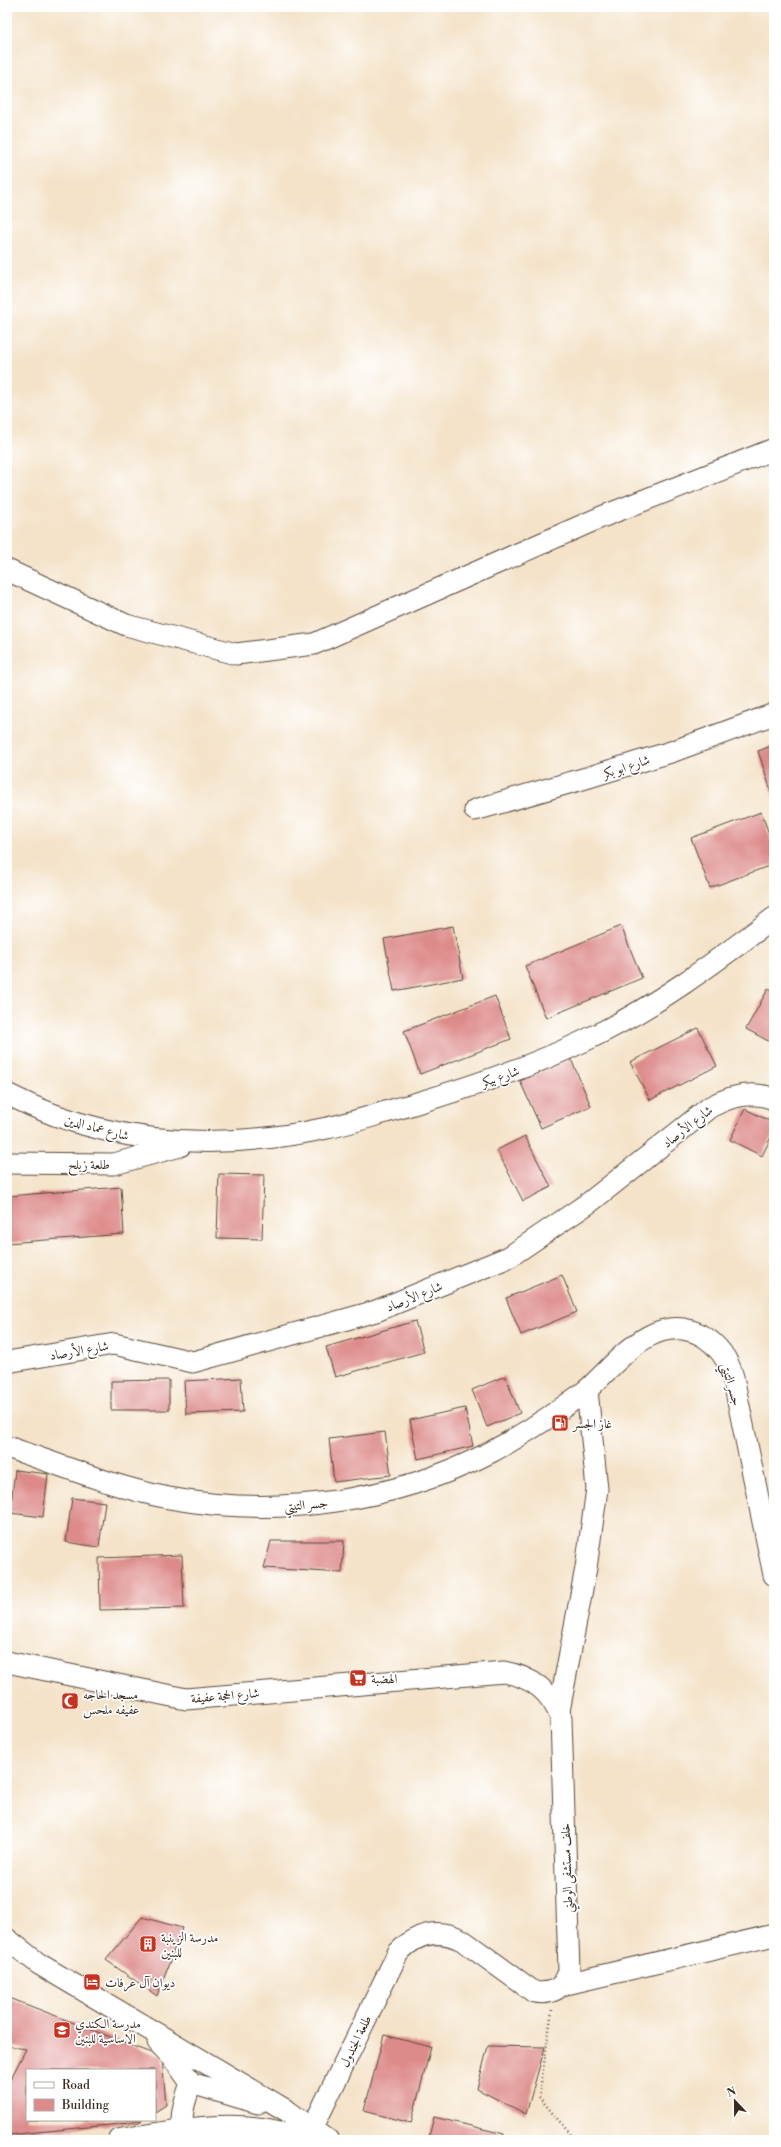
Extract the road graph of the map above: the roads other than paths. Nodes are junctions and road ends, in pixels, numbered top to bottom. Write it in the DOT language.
graph roads {
  1 [pos="774,449"];
  2 [pos="7,570"];
  3 [pos="774,714"];
  4 [pos="475,810"];
  5 [pos="774,918"];
  6 [pos="7,1094"];
  7 [pos="774,1099"];
  8 [pos="192,1142"];
  9 [pos="7,1163"];
  10 [pos="7,1362"];
  11 [pos="587,1389"];
  12 [pos="7,1447"];
  13 [pos="774,1576"];
  14 [pos="7,1662"];
  15 [pos="423,1679"];
  16 [pos="559,1711"];
  17 [pos="774,1935"];
  18 [pos="7,1939"];
  19 [pos="7,1960"];
  20 [pos="39,1964"];
  21 [pos="558,1988"];
  22 [pos="191,2083"];
  23 [pos="289,2112"];
  24 [pos="185,2135"];
  25 [pos="315,2136"];
  26 [pos="130,2139"];
  1 -- 2 [label="street"];
  3 -- 4 [label="street, شارع ابو بكر"];
  5 -- 8 [label="street, شارع بيكر"];
  6 -- 8 [label="street, شارع عماد الدين"];
  7 -- 10 [label="street, شارع الأرصاد"];
  8 -- 9 [label="street, طلعة زبلح"];
  11 -- 12 [label="street, جسر التيتي"];
  11 -- 13 [label="street, جسر التيتي"];
  11 -- 16 [label="street"];
  14 -- 15 [label="street, شارع الحجة عفيفة"];
  15 -- 16 [label="street, خلف مستشفى الوطني"];
  16 -- 21 [label="street, خلف مستشفى الوطني"];
  17 -- 21 [label="street"];
  18 -- 20 [label="street"];
  19 -- 20 [label="street"];
  20 -- 22 [label="street"];
  20 -- 23 [label="street"];
  21 -- 25 [label="street, طلعة الجندول"];
  22 -- 23 [label="street"];
  22 -- 24 [label="street"];
  23 -- 25 [label="street"];
  24 -- 25 [label="main road"];
  24 -- 26 [label="main road"];
}
